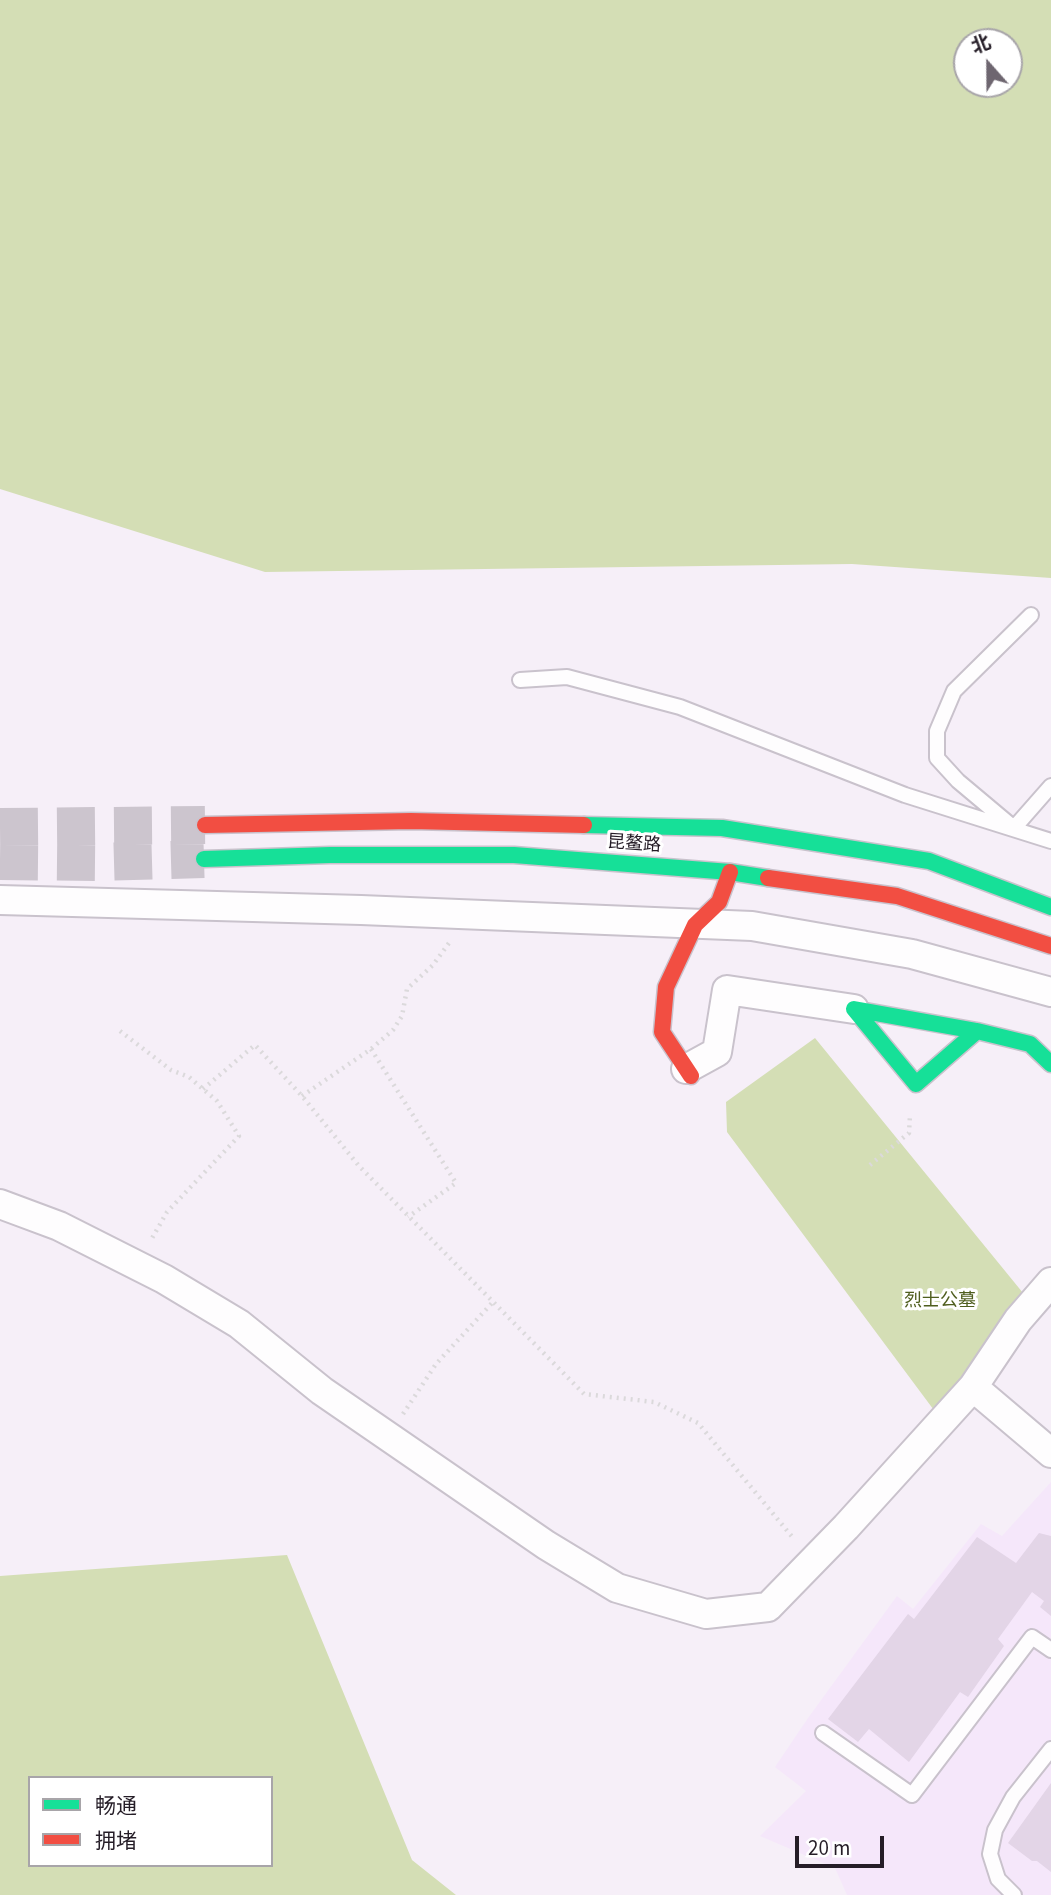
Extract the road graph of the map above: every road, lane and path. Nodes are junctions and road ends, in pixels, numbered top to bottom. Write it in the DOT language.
graph roads {
  1 [pos="1031,615"];
  2 [pos="520,680"];
  3 [pos="1051,786"];
  4 [pos="205,825"];
  5 [pos="1014,828"];
  6 [pos="1051,841"];
  7 [pos="204,859"];
  8 [pos="730,872"];
  9 [pos="0,900"];
  10 [pos="1051,907"];
  11 [pos="453,914"];
  12 [pos="695,925"];
  13 [pos="1051,946"];
  14 [pos="1051,992"];
  15 [pos="854,1009"];
  16 [pos="120,1031"];
  17 [pos="977,1031"];
  18 [pos="371,1049"];
  19 [pos="1051,1064"];
  20 [pos="689,1072"];
  21 [pos="916,1084"];
  22 [pos="203,1089"];
  23 [pos="302,1096"];
  24 [pos="870,1165"];
  25 [pos="0,1204"];
  26 [pos="408,1217"];
  27 [pos="137,1265"];
  28 [pos="1051,1282"];
  29 [pos="492,1303"];
  30 [pos="973,1387"];
  31 [pos="388,1437"];
  32 [pos="1051,1453"];
  33 [pos="813,1561"];
  34 [pos="1051,1650"];
  35 [pos="823,1732"];
  36 [pos="1051,1749"];
  37 [pos="1014,1895"];
  1 -- 5 [label="lane"];
  2 -- 5 [label="lane"];
  3 -- 5 [label="lane"];
  4 -- 10 [label="street, 昆鳌路"];
  5 -- 6 [label="lane"];
  7 -- 8 [label="street, 昆鳌路"];
  8 -- 12 [label="street"];
  8 -- 13 [label="street, 昆鳌路"];
  9 -- 11 [label="street"];
  11 -- 12 [label="street"];
  11 -- 18 [label="path"];
  12 -- 14 [label="street"];
  12 -- 20 [label="street"];
  15 -- 17 [label="street"];
  15 -- 20 [label="street"];
  15 -- 21 [label="street"];
  16 -- 22 [label="path"];
  17 -- 19 [label="street"];
  17 -- 21 [label="street"];
  18 -- 23 [label="path"];
  18 -- 26 [label="path"];
  21 -- 24 [label="path"];
  22 -- 23 [label="path"];
  22 -- 27 [label="path"];
  23 -- 26 [label="path"];
  25 -- 27 [label="street"];
  26 -- 29 [label="path"];
  27 -- 31 [label="street"];
  28 -- 30 [label="street"];
  29 -- 31 [label="path"];
  29 -- 33 [label="path"];
  30 -- 32 [label="street"];
  30 -- 33 [label="street"];
  31 -- 33 [label="street"];
  34 -- 35 [label="lane"];
  36 -- 37 [label="lane"];
}
